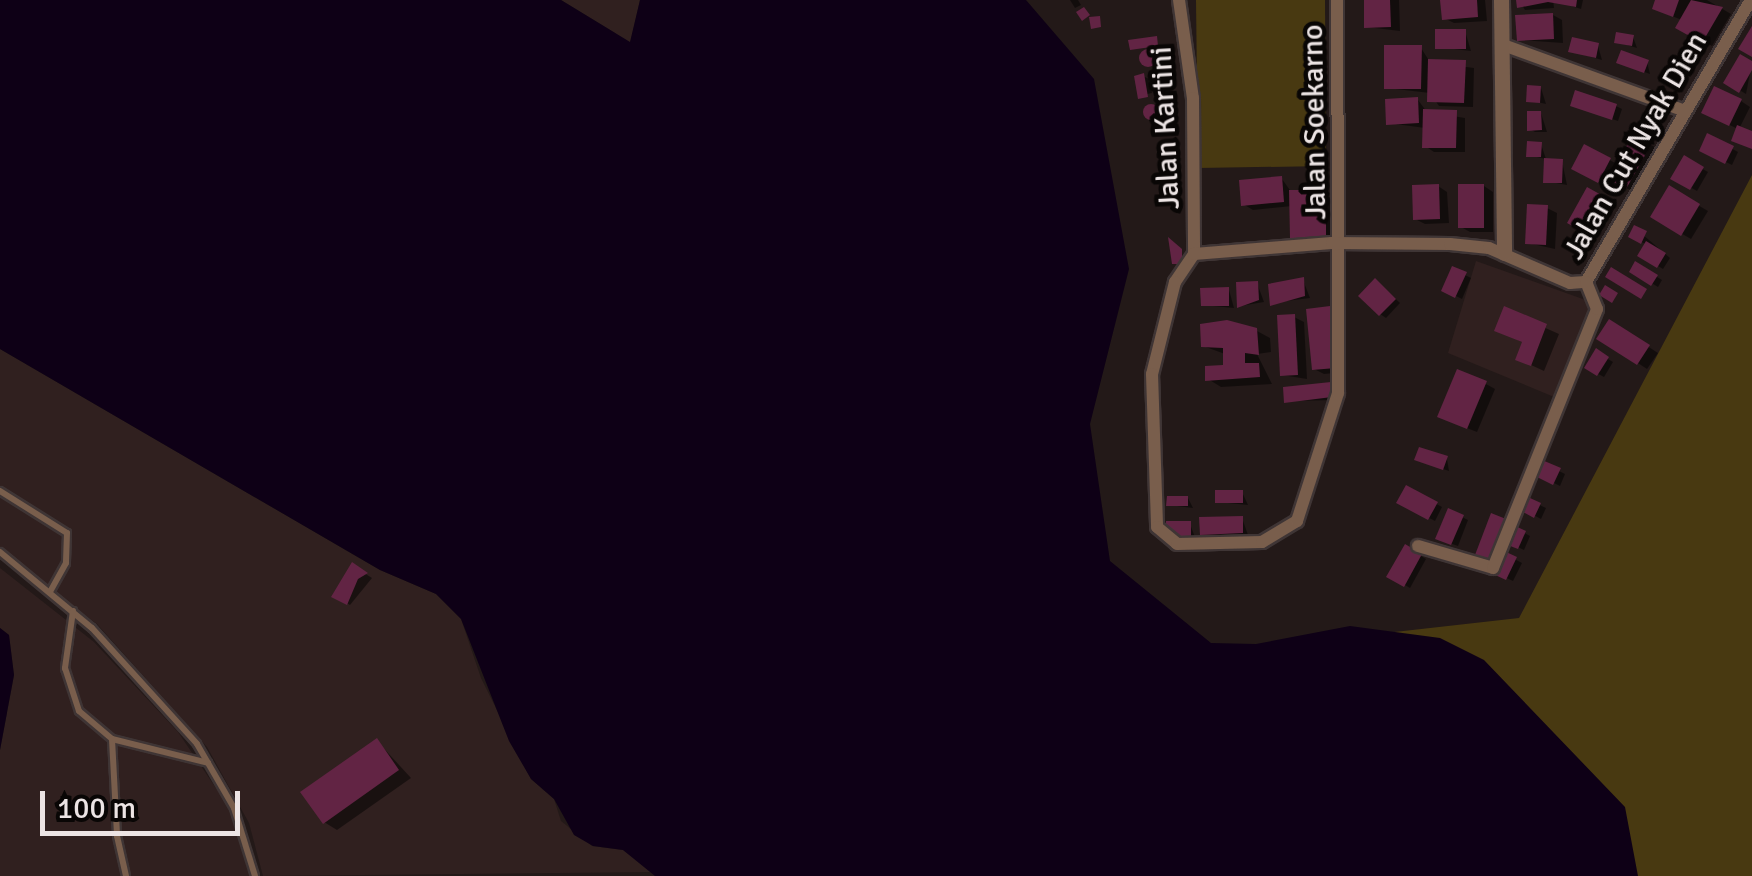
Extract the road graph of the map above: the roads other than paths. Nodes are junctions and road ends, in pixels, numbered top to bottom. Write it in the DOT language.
graph roads {
  1 [pos="1179,0"];
  2 [pos="1337,0"];
  3 [pos="1501,0"];
  4 [pos="1751,0"];
  5 [pos="1503,45"];
  6 [pos="1684,110"];
  7 [pos="1342,244"];
  8 [pos="1504,253"];
  9 [pos="1194,254"];
  10 [pos="1586,282"];
  11 [pos="0,491"];
  12 [pos="1418,546"];
  13 [pos="0,552"];
  14 [pos="51,590"];
  15 [pos="73,611"];
  16 [pos="112,738"];
  17 [pos="210,764"];
  18 [pos="126,876"];
  19 [pos="255,876"];
  1 -- 9 [label="street, Jalan Kartini"];
  2 -- 7 [label="street, Jalan Soekarno"];
  3 -- 5 [label="street"];
  4 -- 6 [label="street, Jalan Cut Nyak Dien"];
  5 -- 6 [label="street"];
  5 -- 8 [label="street"];
  6 -- 10 [label="street, Jalan Cut Nyak Dien"];
  7 -- 8 [label="street, Jalan Cut Nyak Dien"];
  7 -- 9 [label="street, Jalan Cut Nyak Dien"];
  7 -- 9 [label="street, Jalan Soekarno"];
  8 -- 10 [label="street, Jalan Cut Nyak Dien"];
  10 -- 12 [label="street"];
  11 -- 14 [label="lane"];
  13 -- 14 [label="lane"];
  14 -- 15 [label="lane"];
  15 -- 16 [label="lane"];
  15 -- 17 [label="lane"];
  16 -- 17 [label="lane"];
  16 -- 18 [label="lane"];
  17 -- 19 [label="lane"];
}
